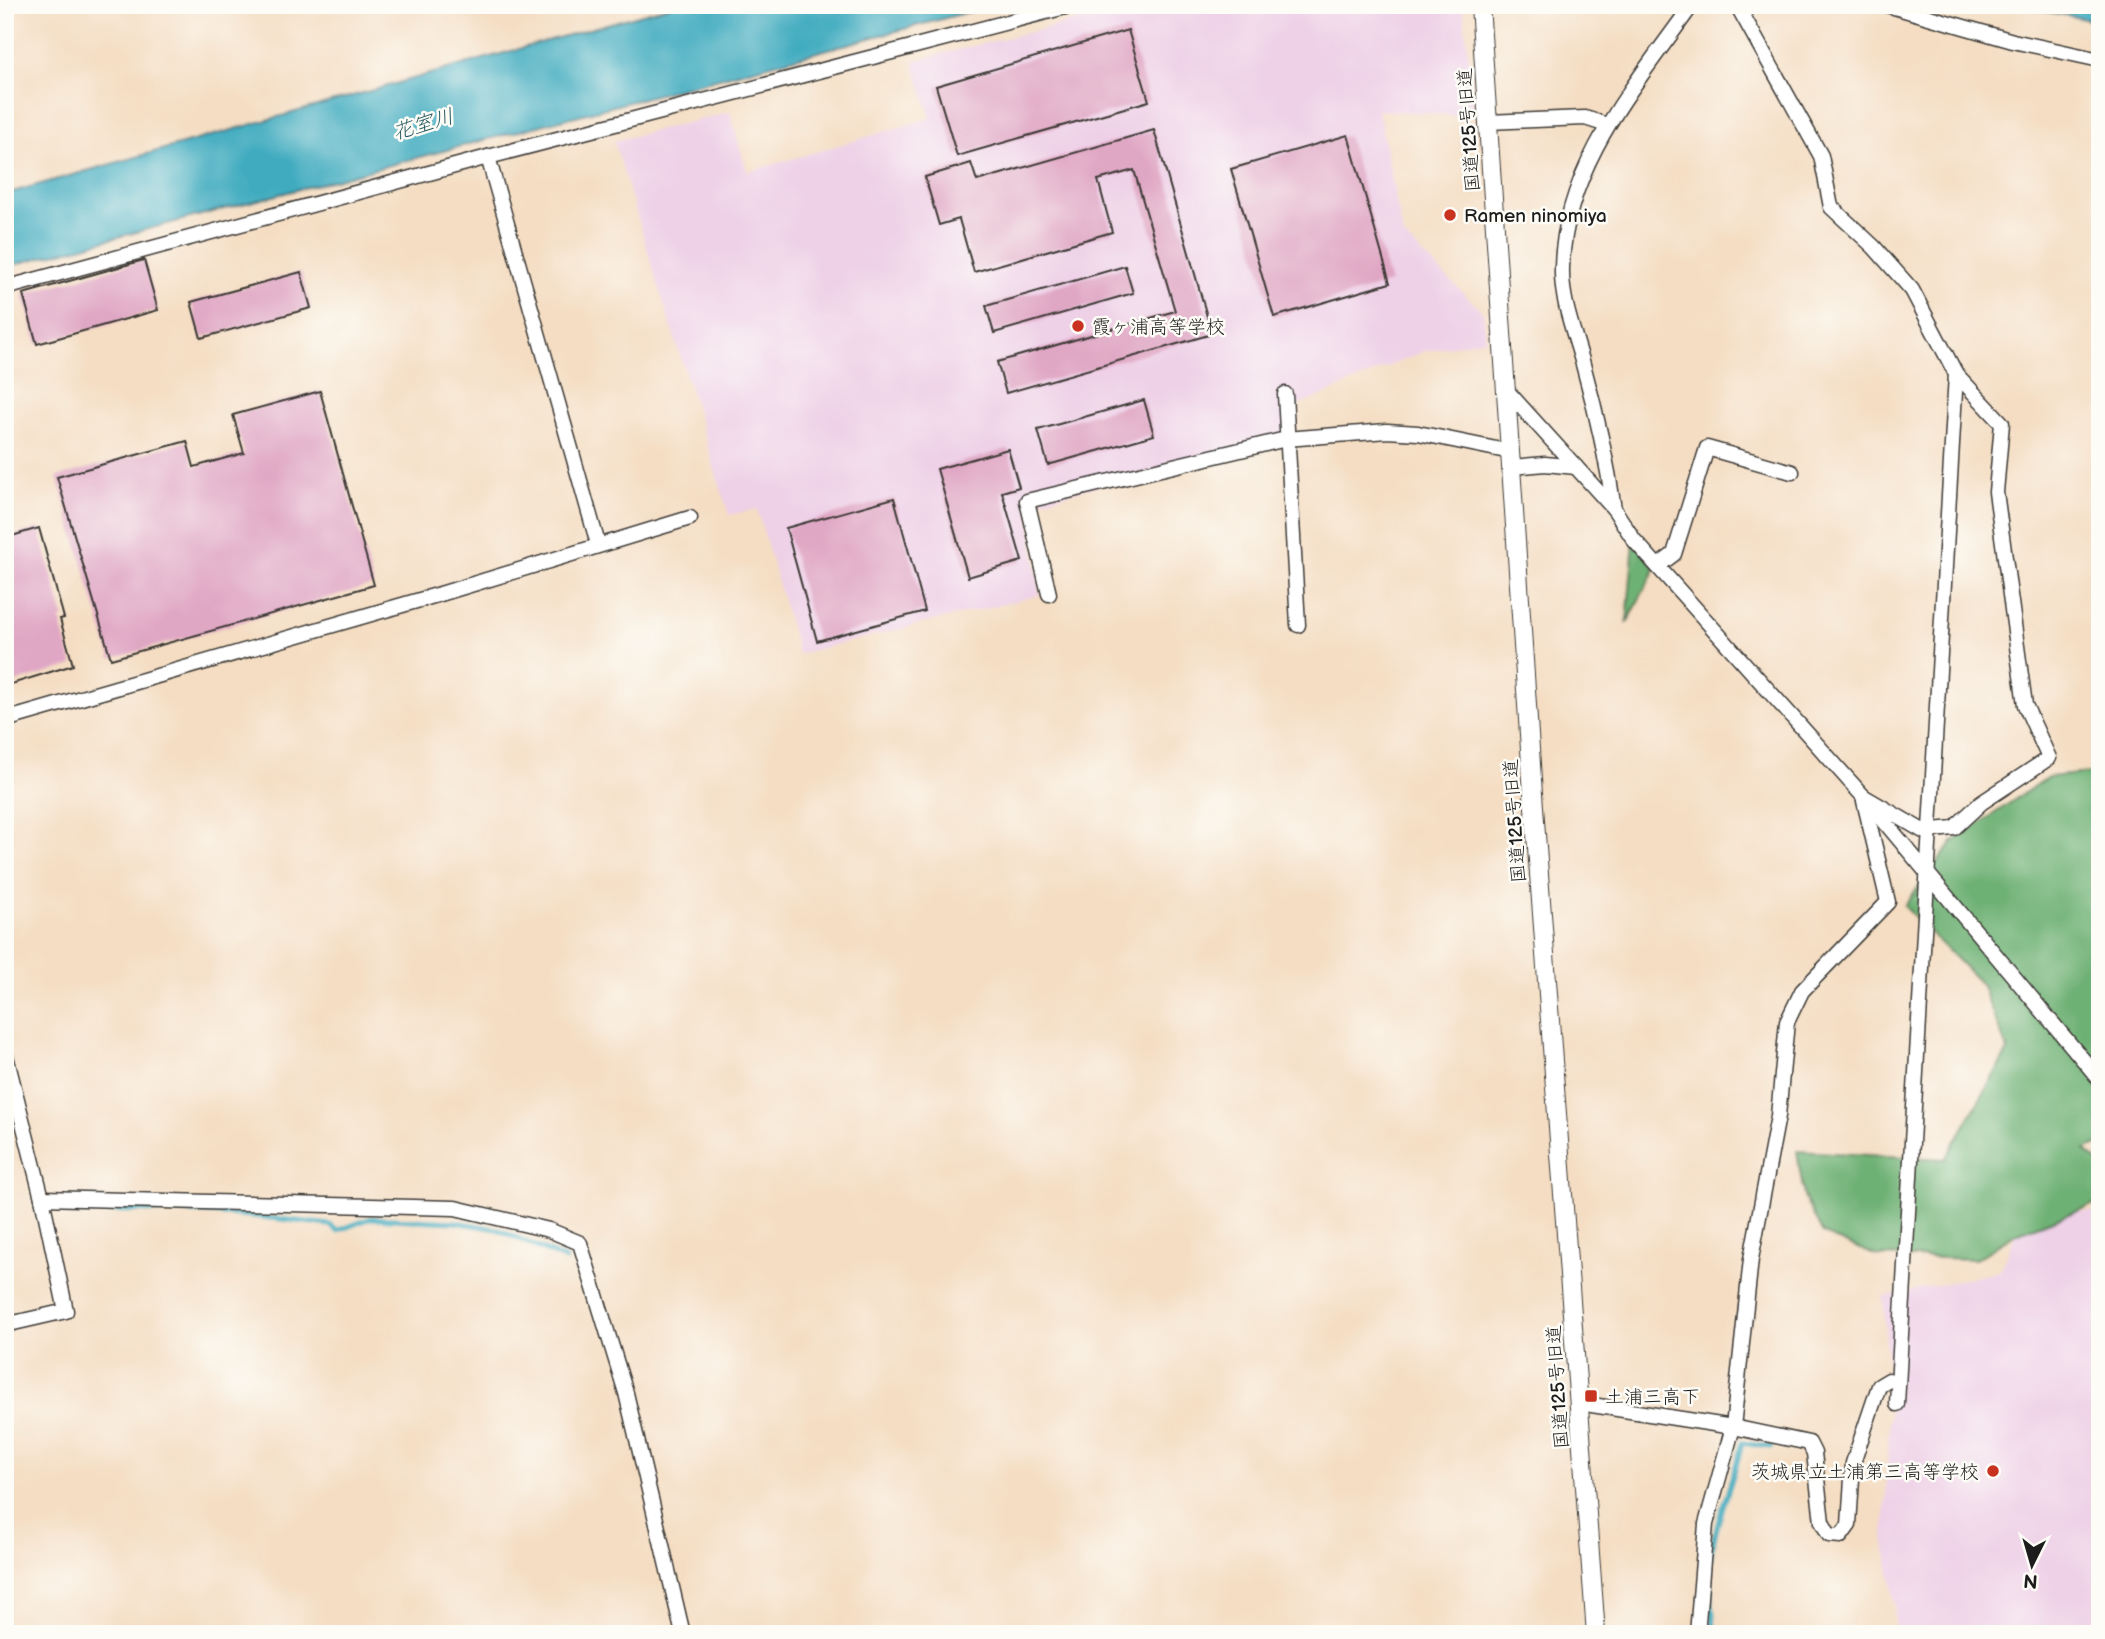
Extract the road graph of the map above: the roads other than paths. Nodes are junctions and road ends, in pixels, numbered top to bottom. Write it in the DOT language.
graph roads {
  1 [pos="1073,5"];
  2 [pos="1480,5"];
  3 [pos="1692,5"];
  4 [pos="1737,5"];
  5 [pos="1887,5"];
  6 [pos="2100,61"];
  7 [pos="1488,122"];
  8 [pos="1607,125"];
  9 [pos="488,157"];
  10 [pos="5,288"];
  11 [pos="1956,374"];
  12 [pos="1507,391"];
  13 [pos="1285,394"];
  14 [pos="1286,439"];
  15 [pos="1511,459"];
  16 [pos="1576,467"];
  17 [pos="1792,472"];
  18 [pos="1614,509"];
  19 [pos="690,518"];
  20 [pos="598,544"];
  21 [pos="1658,566"];
  22 [pos="1049,594"];
  23 [pos="1298,625"];
  24 [pos="5,720"];
  25 [pos="1863,796"];
  26 [pos="1930,830"];
  27 [pos="1927,877"];
  28 [pos="5,1052"];
  29 [pos="2100,1080"];
  30 [pos="43,1198"];
  31 [pos="5,1325"];
  32 [pos="1889,1380"];
  33 [pos="1579,1403"];
  34 [pos="1897,1404"];
  35 [pos="1733,1427"];
  36 [pos="683,1634"];
  37 [pos="1596,1634"];
  38 [pos="1697,1634"];
  1 -- 9 [label="street"];
  2 -- 7 [label="street, 国道125号旧道"];
  3 -- 8 [label="street"];
  4 -- 11 [label="street"];
  5 -- 6 [label="street"];
  7 -- 8 [label="street"];
  7 -- 12 [label="street, 国道125号旧道"];
  8 -- 18 [label="street"];
  9 -- 10 [label="street"];
  9 -- 20 [label="street"];
  11 -- 26 [label="street"];
  11 -- 26 [label="street"];
  12 -- 15 [label="street, 国道125号旧道"];
  12 -- 16 [label="street"];
  13 -- 14 [label="street"];
  14 -- 15 [label="street"];
  14 -- 22 [label="street"];
  14 -- 23 [label="street"];
  15 -- 16 [label="street"];
  15 -- 33 [label="street, 国道125号旧道"];
  16 -- 18 [label="street"];
  17 -- 21 [label="street"];
  18 -- 21 [label="street"];
  19 -- 20 [label="street"];
  20 -- 24 [label="street"];
  21 -- 25 [label="street"];
  25 -- 26 [label="street"];
  25 -- 27 [label="street"];
  25 -- 35 [label="street"];
  26 -- 27 [label="street"];
  27 -- 29 [label="street"];
  27 -- 34 [label="street"];
  28 -- 30 [label="street"];
  30 -- 31 [label="street"];
  30 -- 36 [label="street"];
  32 -- 35 [label="street"];
  33 -- 35 [label="street"];
  33 -- 37 [label="street, 国道125号旧道"];
  35 -- 38 [label="street"];
}
